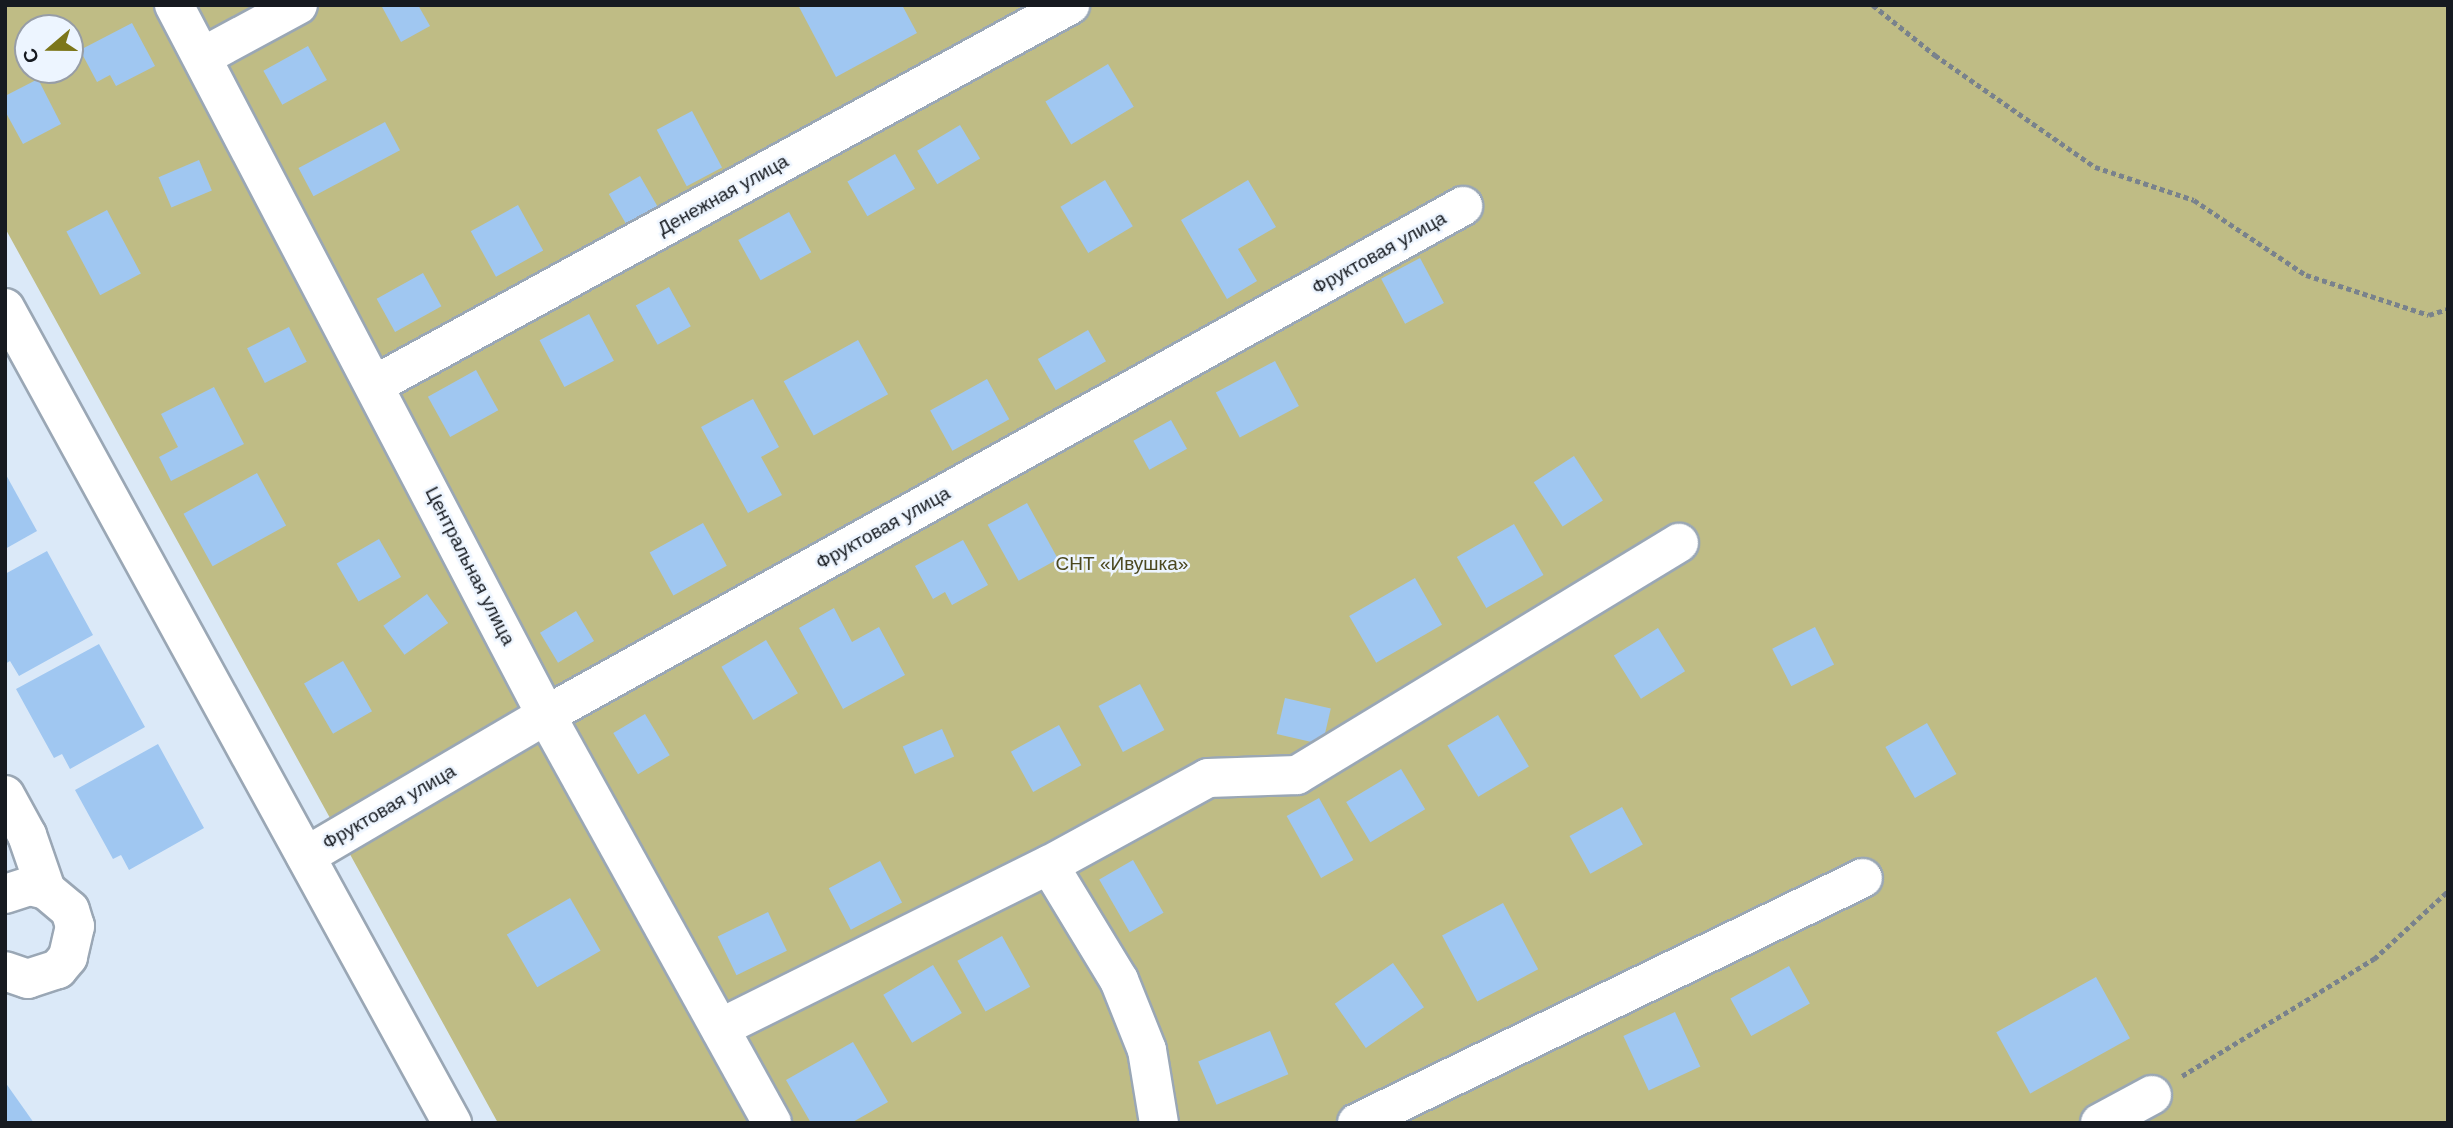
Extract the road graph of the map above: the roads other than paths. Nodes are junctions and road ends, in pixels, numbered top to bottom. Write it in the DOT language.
graph roads {
  1 [pos="174,5"];
  2 [pos="298,5"];
  3 [pos="1070,5"];
  4 [pos="202,57"];
  5 [pos="1463,206"];
  6 [pos="5,308"];
  7 [pos="376,384"];
  8 [pos="1679,543"];
  9 [pos="546,715"];
  10 [pos="5,795"];
  11 [pos="306,856"];
  12 [pos="1049,865"];
  13 [pos="1863,878"];
  14 [pos="46,890"];
  15 [pos="5,894"];
  16 [pos="5,971"];
  17 [pos="720,1028"];
  18 [pos="2152,1095"];
  19 [pos="452,1123"];
  20 [pos="772,1123"];
  21 [pos="1159,1123"];
  22 [pos="1357,1123"];
  23 [pos="2100,1123"];
  1 -- 4 [label="street, Центральная улица"];
  2 -- 4 [label="street"];
  3 -- 7 [label="street, Денежная улица"];
  4 -- 7 [label="street, Центральная улица"];
  5 -- 9 [label="street, Фруктовая улица"];
  6 -- 11 [label="street"];
  7 -- 9 [label="street, Центральная улица"];
  8 -- 12 [label="street"];
  9 -- 11 [label="street, Фруктовая улица"];
  9 -- 17 [label="street, Центральная улица"];
  10 -- 14 [label="street"];
  11 -- 19 [label="street"];
  12 -- 17 [label="street"];
  12 -- 21 [label="street"];
  13 -- 22 [label="street"];
  14 -- 15 [label="street"];
  14 -- 16 [label="street"];
  17 -- 20 [label="street, Центральная улица"];
  18 -- 23 [label="street"];
}
